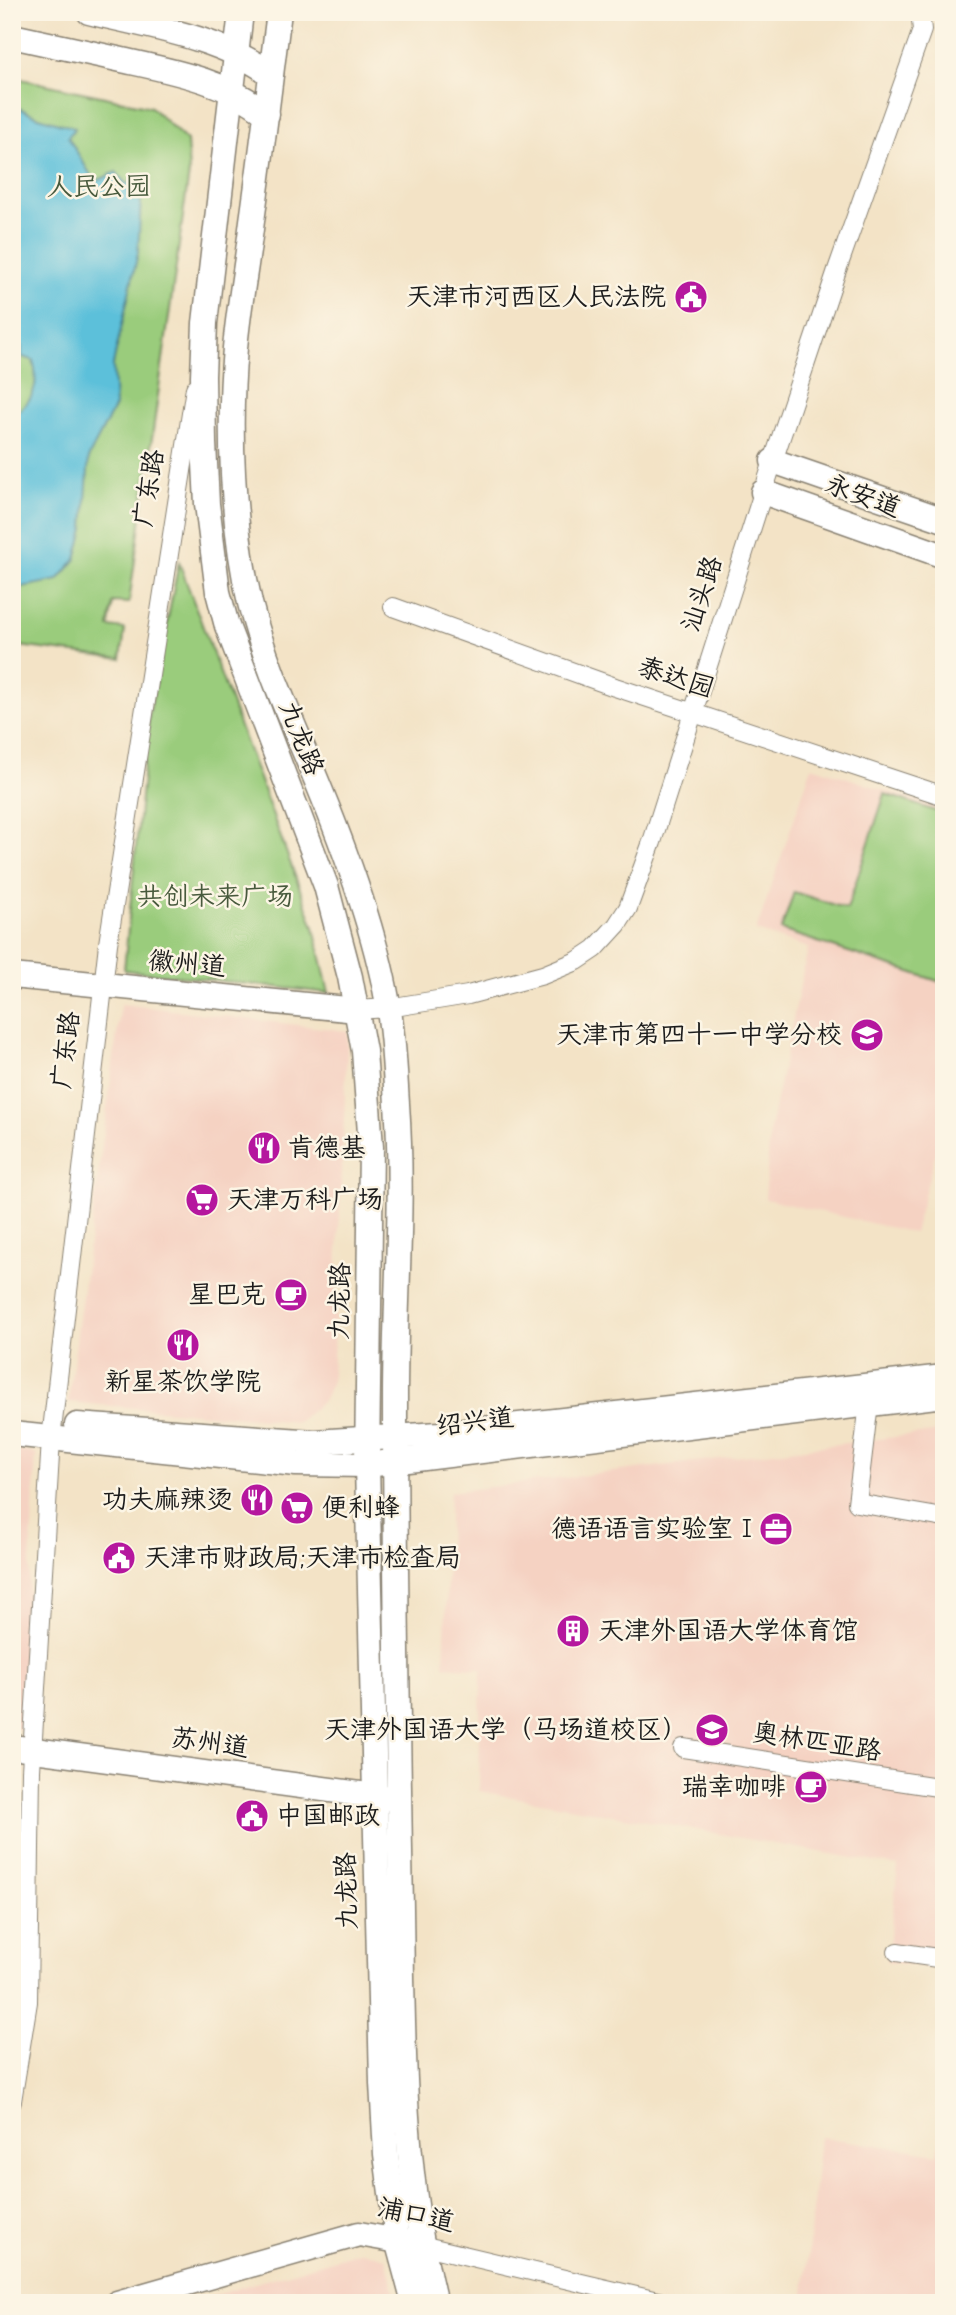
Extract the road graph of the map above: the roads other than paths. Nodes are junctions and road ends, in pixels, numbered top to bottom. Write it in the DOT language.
graph roads {
  1 [pos="89,12"];
  2 [pos="241,12"];
  3 [pos="279,12"];
  4 [pos="920,12"];
  5 [pos="12,36"];
  6 [pos="236,53"];
  7 [pos="271,74"];
  8 [pos="233,92"];
  9 [pos="267,114"];
  10 [pos="205,323"];
  11 [pos="773,461"];
  12 [pos="763,492"];
  13 [pos="944,520"];
  14 [pos="944,556"];
  15 [pos="393,607"];
  16 [pos="693,711"];
  17 [pos="944,796"];
  18 [pos="12,976"];
  19 [pos="104,986"];
  20 [pos="388,1007"];
  21 [pos="357,1010"];
  22 [pos="944,1377"];
  23 [pos="944,1395"];
  24 [pos="869,1403"];
  25 [pos="12,1419"];
  26 [pos="52,1431"];
  27 [pos="12,1434"];
  28 [pos="396,1436"];
  29 [pos="367,1439"];
  30 [pos="396,1463"];
  31 [pos="367,1465"];
  32 [pos="944,1518"];
  33 [pos="23,1748"];
  34 [pos="683,1748"];
  35 [pos="944,1788"];
  36 [pos="374,1796"];
  37 [pos="399,1800"];
  38 [pos="897,1952"];
  39 [pos="944,1959"];
  40 [pos="12,2101"];
  41 [pos="409,2243"];
  42 [pos="117,2303"];
  43 [pos="414,2303"];
  44 [pos="435,2303"];
  45 [pos="666,2303"];
  1 -- 6 [label="main road"];
  2 -- 6 [label="main road, 广东路"];
  3 -- 7 [label="main road"];
  4 -- 11 [label="street, 汕头路"];
  5 -- 8 [label="main road"];
  6 -- 7 [label="main road"];
  6 -- 8 [label="main road, 广东路"];
  7 -- 9 [label="main road"];
  8 -- 9 [label="main road"];
  8 -- 10 [label="main road, 广东路"];
  9 -- 20 [label="main road, 九龙路"];
  10 -- 19 [label="street, 广东路"];
  10 -- 21 [label="main road, 九龙路"];
  11 -- 12 [label="street, 汕头路"];
  11 -- 13 [label="main road, 永安道"];
  12 -- 14 [label="main road, 永安道"];
  12 -- 16 [label="street, 汕头路"];
  15 -- 16 [label="street, 泰达园"];
  16 -- 17 [label="street, 泰达园"];
  16 -- 20 [label="street, 汕头路"];
  18 -- 19 [label="main road, 徽州道"];
  19 -- 21 [label="main road, 徽州道"];
  19 -- 26 [label="street, 广东路"];
  20 -- 21 [label="street, 汕头路"];
  20 -- 28 [label="main road, 九龙路"];
  21 -- 29 [label="main road, 九龙路"];
  22 -- 28 [label="main road, 绍兴道"];
  23 -- 24 [label="main road, 绍兴道"];
  24 -- 30 [label="main road, 绍兴道"];
  24 -- 32 [label="street"];
  25 -- 26 [label="main road, 绍兴道"];
  26 -- 27 [label="main road, 绍兴道"];
  26 -- 29 [label="main road, 绍兴道"];
  26 -- 31 [label="main road, 绍兴道"];
  26 -- 33 [label="street, 广东路"];
  28 -- 29 [label="main road, 绍兴道"];
  28 -- 30 [label="main road, 九龙路"];
  29 -- 31 [label="main road, 九龙路"];
  30 -- 31 [label="main road, 绍兴道"];
  30 -- 37 [label="main road, 九龙路"];
  31 -- 36 [label="main road, 九龙路"];
  33 -- 36 [label="main road, 苏州道"];
  33 -- 40 [label="street, 广东路"];
  34 -- 35 [label="street, 奥林匹亚路"];
  36 -- 37 [label="main road, 苏州道"];
  36 -- 41 [label="main road, 九龙路"];
  37 -- 41 [label="main road, 九龙路"];
  38 -- 39 [label="street"];
  41 -- 42 [label="main road, 浦口道"];
  41 -- 43 [label="main road, 九龙路"];
  41 -- 44 [label="main road, 九龙路"];
  41 -- 45 [label="street, 浦口道"];
}
